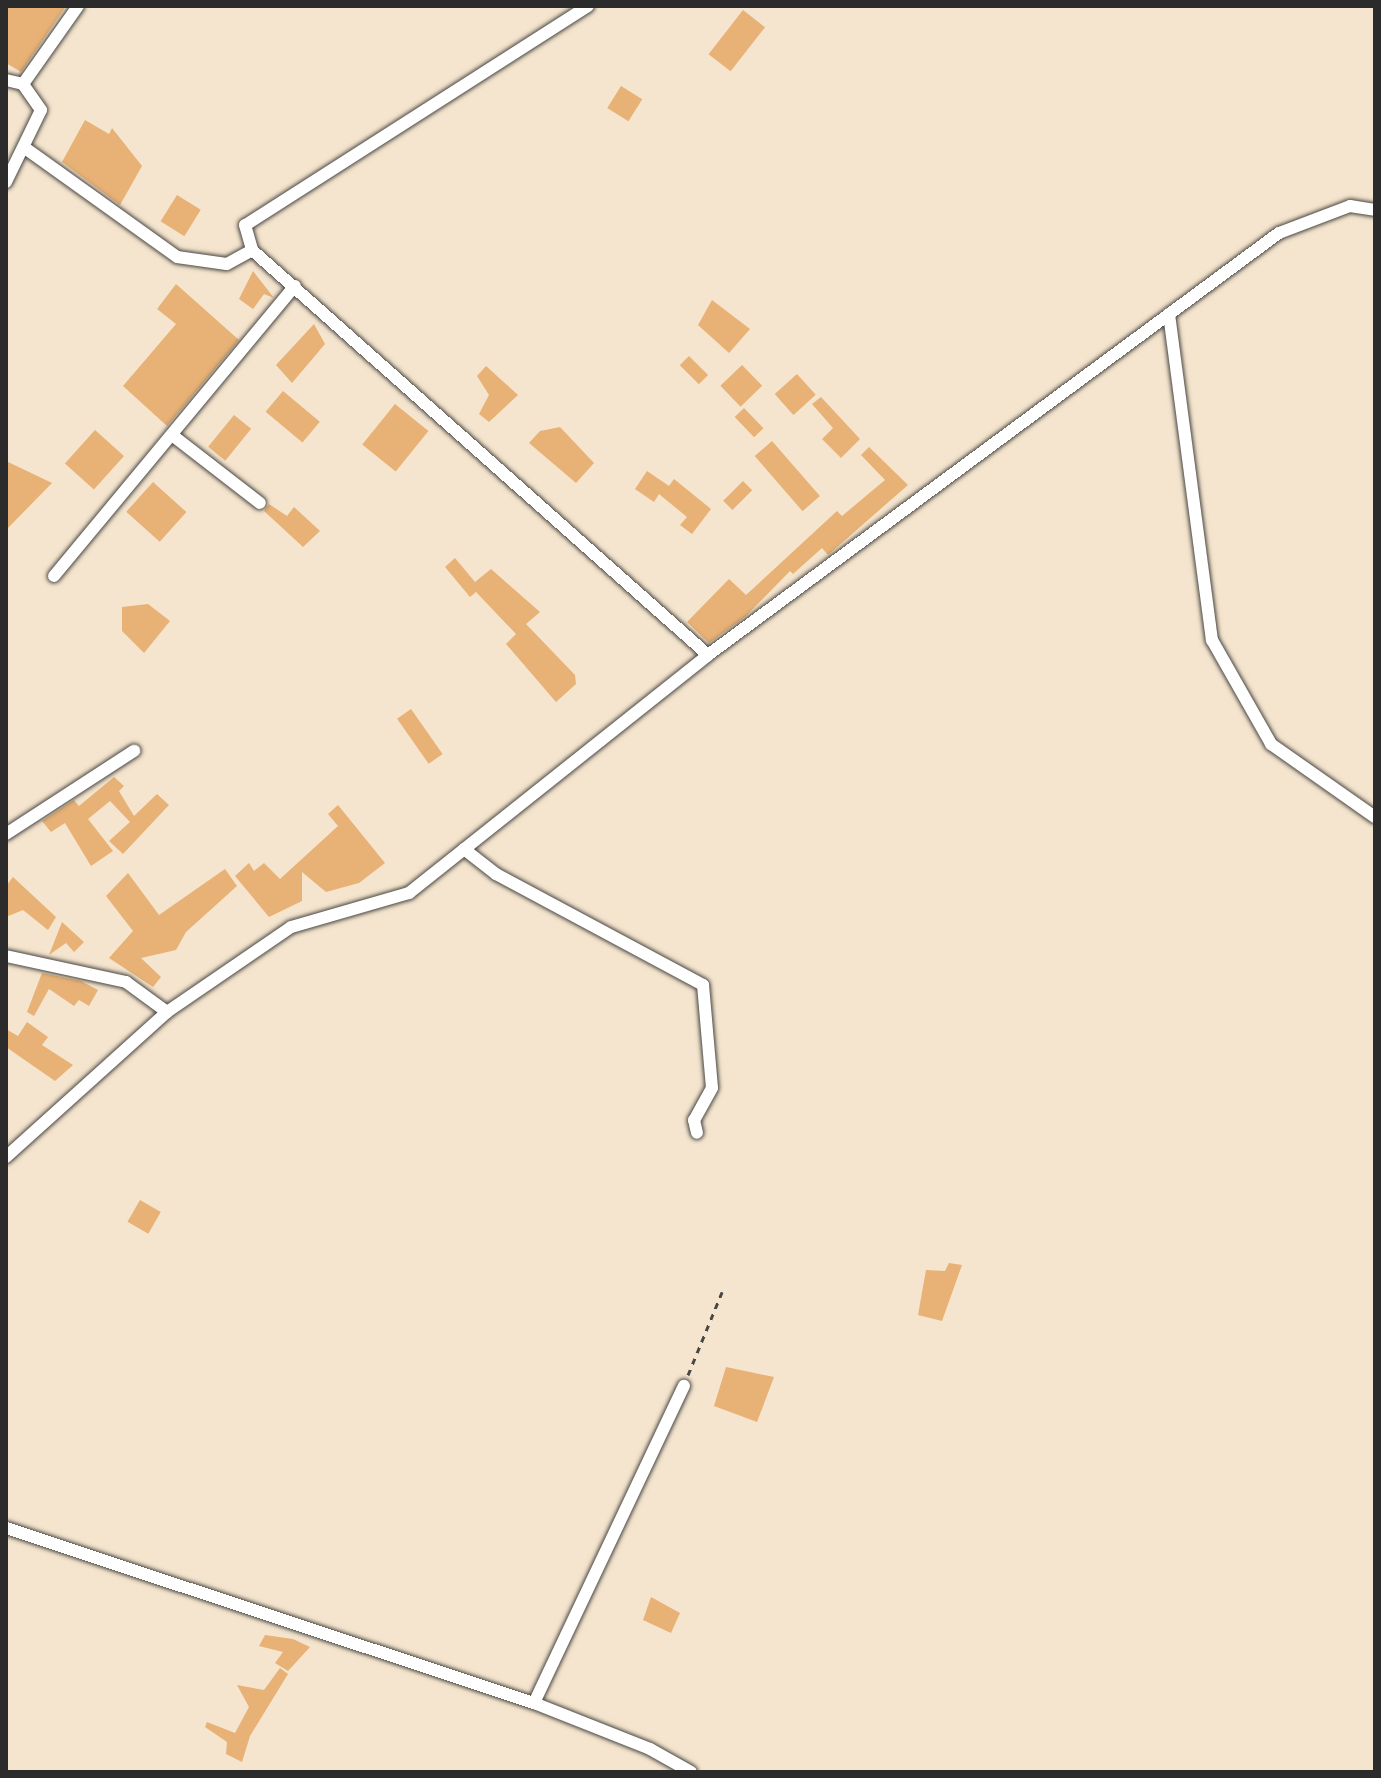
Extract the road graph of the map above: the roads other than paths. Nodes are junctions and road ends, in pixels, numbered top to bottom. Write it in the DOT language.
graph roads {
  1 [pos="78,6"];
  2 [pos="588,6"];
  3 [pos="6,80"];
  4 [pos="23,84"];
  5 [pos="25,148"];
  6 [pos="6,182"];
  7 [pos="1375,210"];
  8 [pos="252,250"];
  9 [pos="295,286"];
  10 [pos="1169,314"];
  11 [pos="172,435"];
  12 [pos="260,503"];
  13 [pos="54,576"];
  14 [pos="708,655"];
  15 [pos="134,751"];
  16 [pos="1375,817"];
  17 [pos="6,834"];
  18 [pos="464,849"];
  19 [pos="6,956"];
  20 [pos="167,1012"];
  21 [pos="697,1133"];
  22 [pos="6,1157"];
  23 [pos="684,1386"];
  24 [pos="6,1528"];
  25 [pos="534,1703"];
  26 [pos="691,1772"];
  1 -- 4 [label="street"];
  2 -- 8 [label="street"];
  3 -- 4 [label="street"];
  4 -- 5 [label="street"];
  5 -- 6 [label="street"];
  5 -- 8 [label="street"];
  7 -- 10 [label="street"];
  8 -- 9 [label="street"];
  9 -- 11 [label="street"];
  9 -- 14 [label="street"];
  10 -- 14 [label="street"];
  10 -- 16 [label="street"];
  11 -- 12 [label="street"];
  11 -- 13 [label="street"];
  14 -- 18 [label="street"];
  15 -- 17 [label="street"];
  18 -- 20 [label="street"];
  18 -- 21 [label="street"];
  19 -- 20 [label="street"];
  20 -- 22 [label="street"];
  23 -- 25 [label="street"];
  24 -- 25 [label="street"];
  25 -- 26 [label="street"];
}
